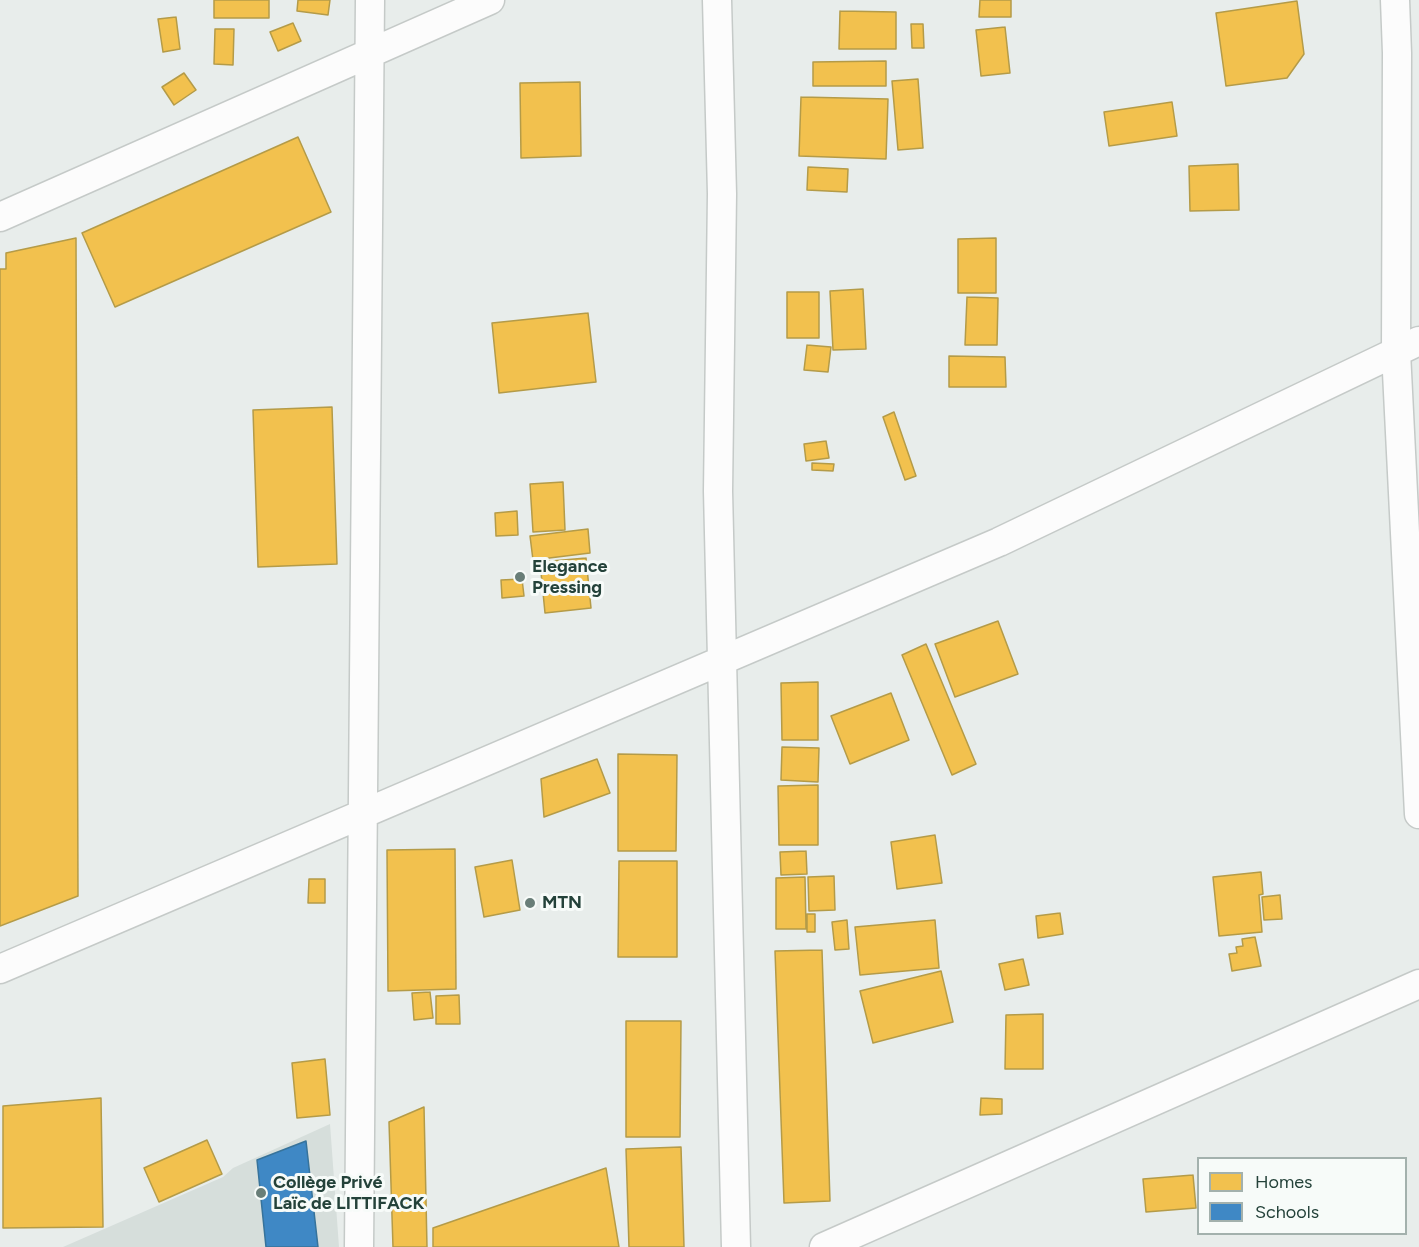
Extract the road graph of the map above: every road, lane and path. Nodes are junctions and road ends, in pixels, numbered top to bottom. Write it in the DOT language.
graph roads {
  1 [pos="370,0"];
  2 [pos="490,0"];
  3 [pos="717,0"];
  4 [pos="1395,0"];
  5 [pos="371,53"];
  6 [pos="0,217"];
  7 [pos="1408,346"];
  8 [pos="723,660"];
  9 [pos="363,814"];
  10 [pos="1419,814"];
  11 [pos="0,969"];
  12 [pos="1419,984"];
  13 [pos="359,1247"];
  14 [pos="736,1247"];
  15 [pos="824,1247"];
  1 -- 5 [label="street"];
  2 -- 5 [label="street"];
  3 -- 8 [label="street"];
  4 -- 7 [label="street"];
  5 -- 6 [label="street"];
  5 -- 9 [label="street"];
  7 -- 8 [label="street"];
  7 -- 10 [label="street"];
  8 -- 9 [label="street"];
  8 -- 14 [label="street"];
  9 -- 11 [label="street"];
  9 -- 13 [label="street"];
  12 -- 15 [label="street"];
}
